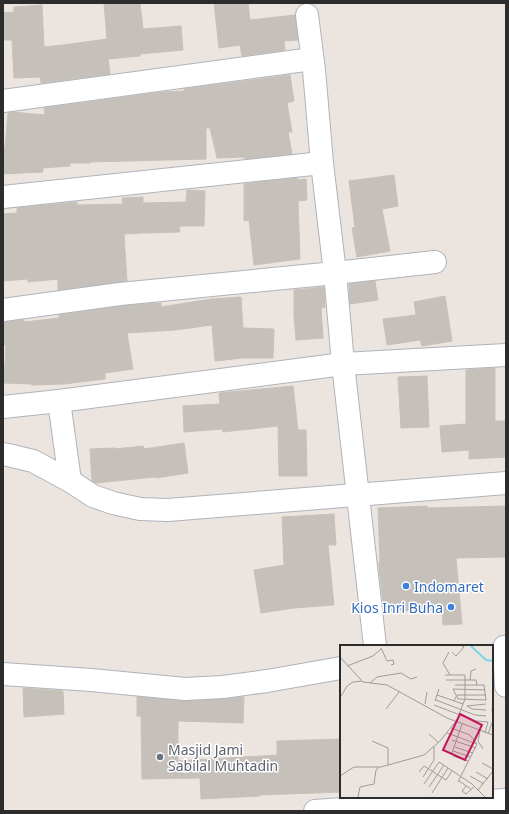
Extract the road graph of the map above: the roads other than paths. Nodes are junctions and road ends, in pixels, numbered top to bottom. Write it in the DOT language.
graph roads {
  1 [pos="307,14"];
  2 [pos="312,59"];
  3 [pos="3,101"];
  4 [pos="322,163"];
  5 [pos="3,197"];
  6 [pos="435,262"];
  7 [pos="335,273"];
  8 [pos="3,310"];
  9 [pos="506,355"];
  10 [pos="343,364"];
  11 [pos="59,401"];
  12 [pos="3,407"];
  13 [pos="3,454"];
  14 [pos="70,481"];
  15 [pos="506,483"];
  16 [pos="357,495"];
  17 [pos="375,645"];
  18 [pos="501,647"];
  19 [pos="340,668"];
  20 [pos="3,674"];
  21 [pos="506,686"];
  22 [pos="506,800"];
  23 [pos="315,811"];
  1 -- 2 [label="street"];
  2 -- 3 [label="street"];
  2 -- 4 [label="street"];
  4 -- 5 [label="street"];
  4 -- 7 [label="street"];
  6 -- 7 [label="street"];
  7 -- 8 [label="street"];
  7 -- 10 [label="street"];
  9 -- 10 [label="street"];
  10 -- 11 [label="street"];
  10 -- 16 [label="street"];
  11 -- 12 [label="street"];
  11 -- 14 [label="street"];
  13 -- 14 [label="street"];
  14 -- 16 [label="street"];
  15 -- 16 [label="street"];
  16 -- 17 [label="street"];
  18 -- 21 [label="street"];
  19 -- 20 [label="street"];
  22 -- 23 [label="street"];
}
